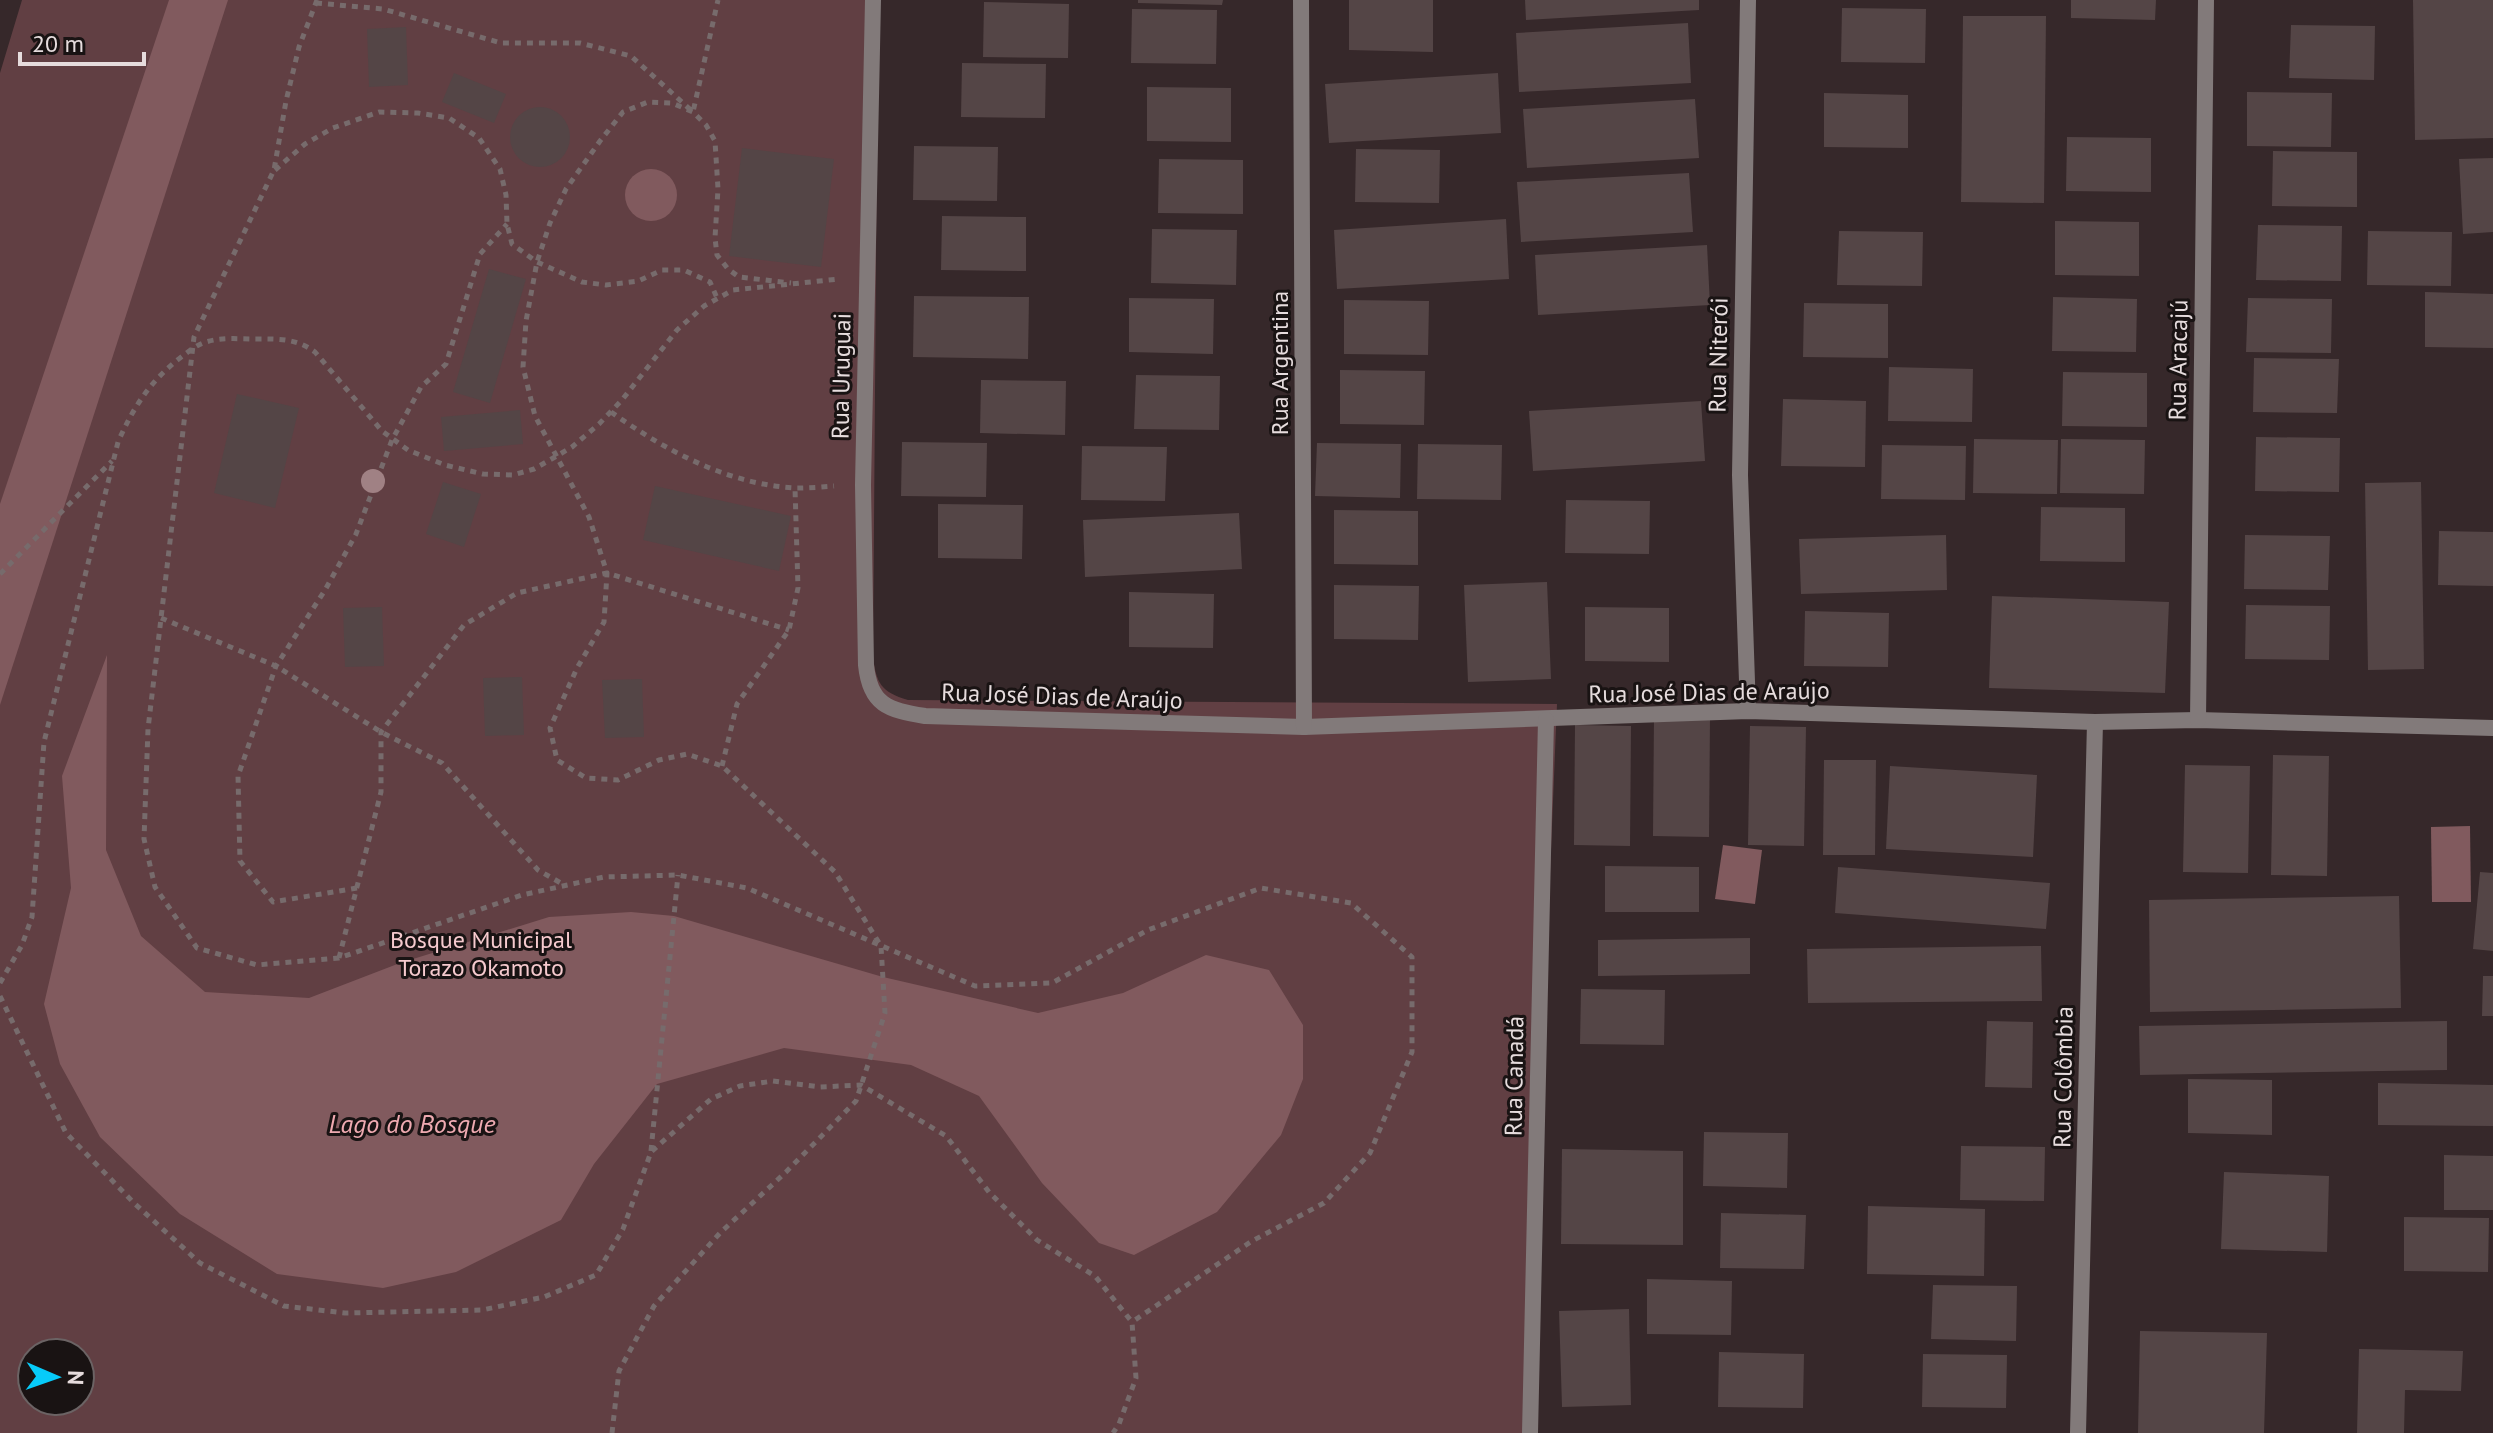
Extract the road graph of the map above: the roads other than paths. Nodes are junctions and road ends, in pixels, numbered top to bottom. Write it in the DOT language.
graph roads {
  1 [pos="873,0"];
  2 [pos="1301,0"];
  3 [pos="1748,0"];
  4 [pos="2206,0"];
  5 [pos="1748,711"];
  6 [pos="925,716"];
  7 [pos="1546,720"];
  8 [pos="2198,720"];
  9 [pos="2095,722"];
  10 [pos="1304,727"];
  11 [pos="2493,728"];
  12 [pos="1530,1433"];
  13 [pos="2078,1433"];
  1 -- 6 [label="street, Rua Uruguai"];
  2 -- 10 [label="street, Rua Argentina"];
  3 -- 5 [label="street, Rua Niterói"];
  4 -- 8 [label="street, Rua Aracajú"];
  5 -- 7 [label="street, Rua José Dias de Araújo"];
  5 -- 9 [label="street, Rua José Dias de Araújo"];
  6 -- 10 [label="street, Rua José Dias de Araújo"];
  7 -- 10 [label="street, Rua José Dias de Araújo"];
  7 -- 12 [label="street, Rua Canadá"];
  8 -- 9 [label="street, Rua José Dias de Araújo"];
  8 -- 11 [label="street, Rua José Dias de Araújo"];
  9 -- 13 [label="street, Rua Colômbia"];
}
